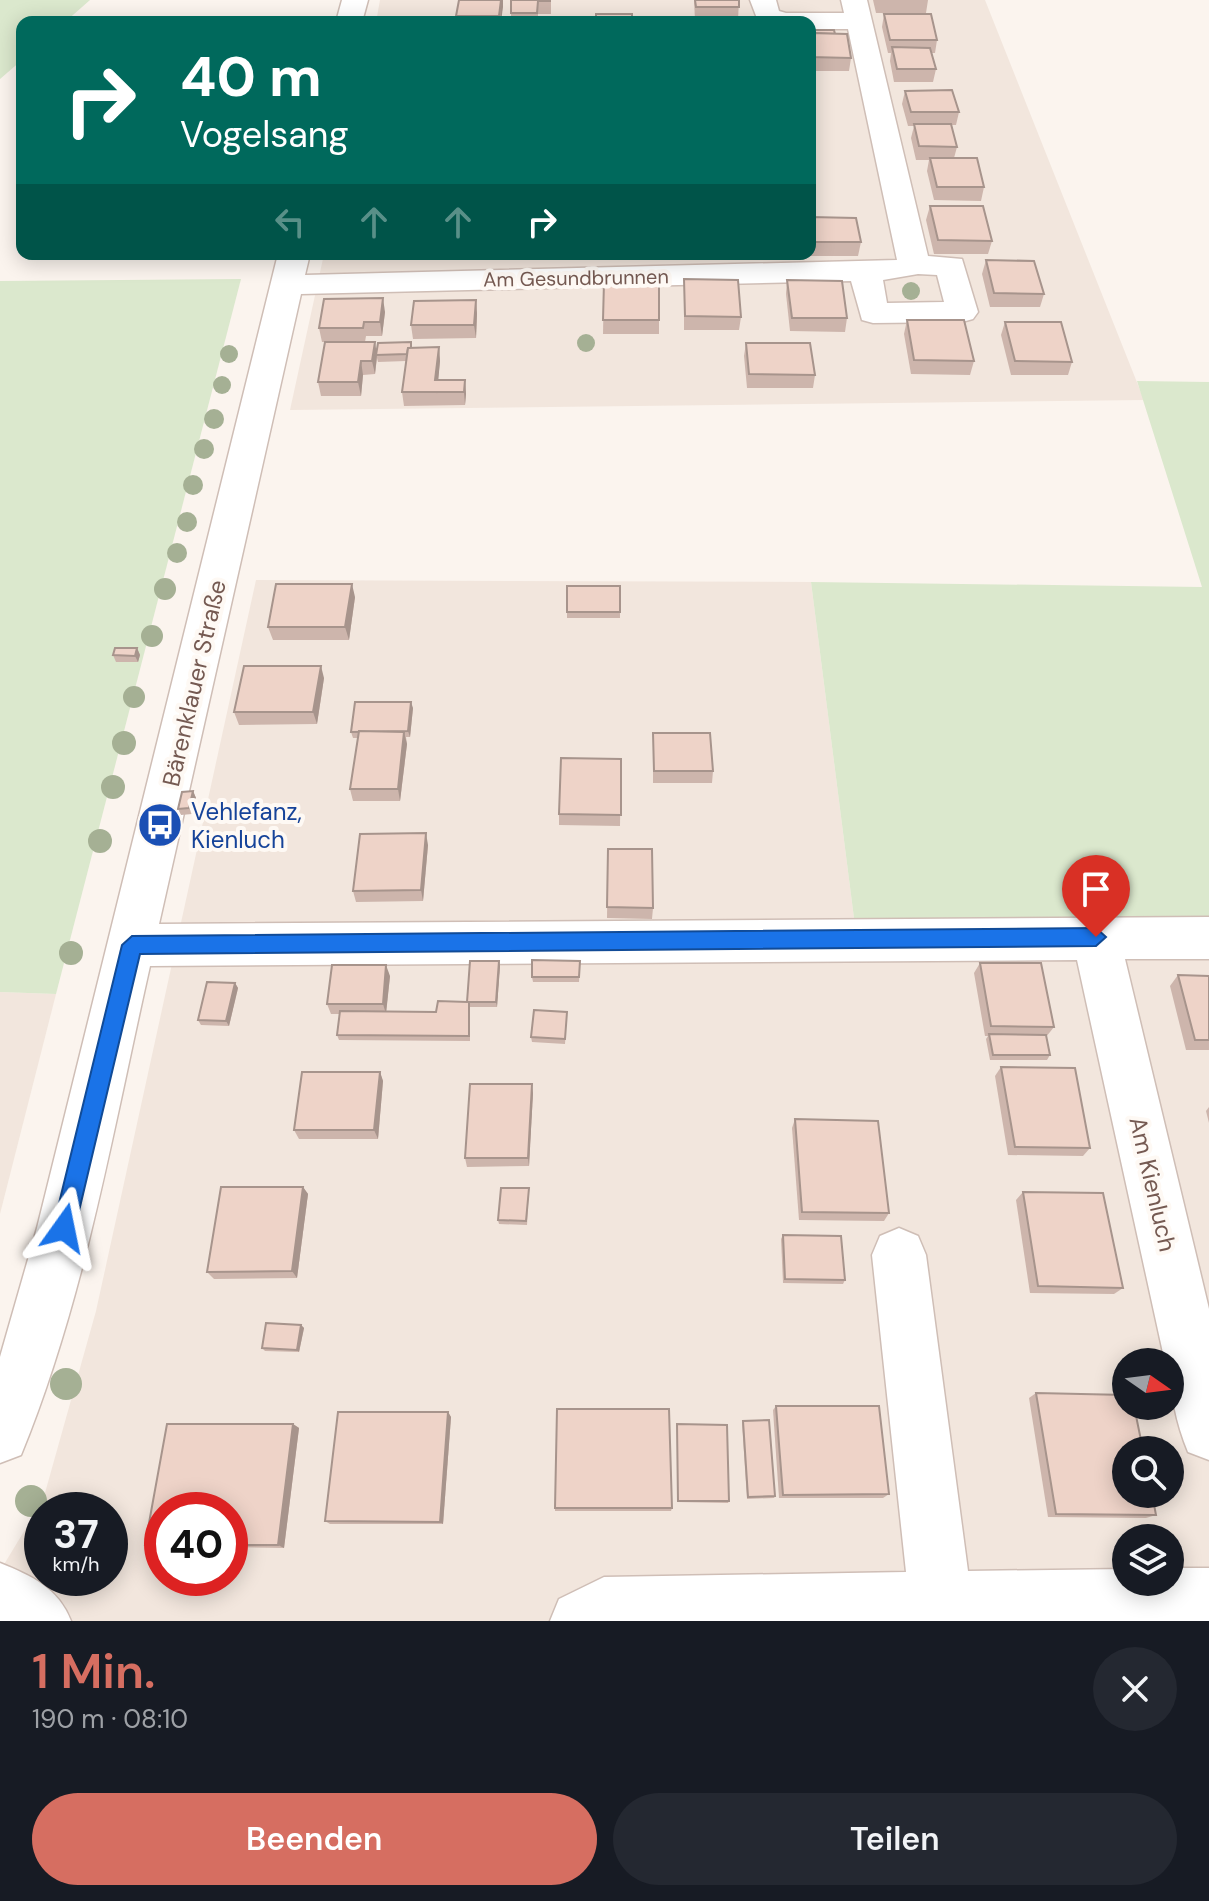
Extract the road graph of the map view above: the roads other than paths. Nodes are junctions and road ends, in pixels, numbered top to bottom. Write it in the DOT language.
graph roads {
  1 [pos="857,11"];
  2 [pos="816,17"];
  3 [pos="914,265"];
  4 [pos="291,269"];
  5 [pos="865,271"];
  6 [pos="1096,937"];
  7 [pos="1209,938"];
  8 [pos="132,945"];
  9 [pos="899,1255"];
  10 [pos="1209,1431"];
  11 [pos="0,1434"];
  12 [pos="0,1594"];
  13 [pos="1209,1599"];
  14 [pos="941,1603"];
  15 [pos="40,1621"];
  16 [pos="581,1621"];
  1 -- 2 [label="street"];
  1 -- 3 [label="street"];
  3 -- 5 [label="street, Am Gesundbrunnen"];
  3 -- 5 [label="street, Am Gesundbrunnen"];
  4 -- 5 [label="street, Am Gesundbrunnen"];
  4 -- 8 [label="street, Bärenklauer Straße"];
  6 -- 7 [label="street"];
  6 -- 8 [label="street"];
  6 -- 10 [label="street, Am Kienluch"];
  8 -- 11 [label="street, Bärenklauer Straße"];
  9 -- 14 [label="street"];
  12 -- 15 [label="street"];
  13 -- 14 [label="street"];
  14 -- 16 [label="street"];
}
